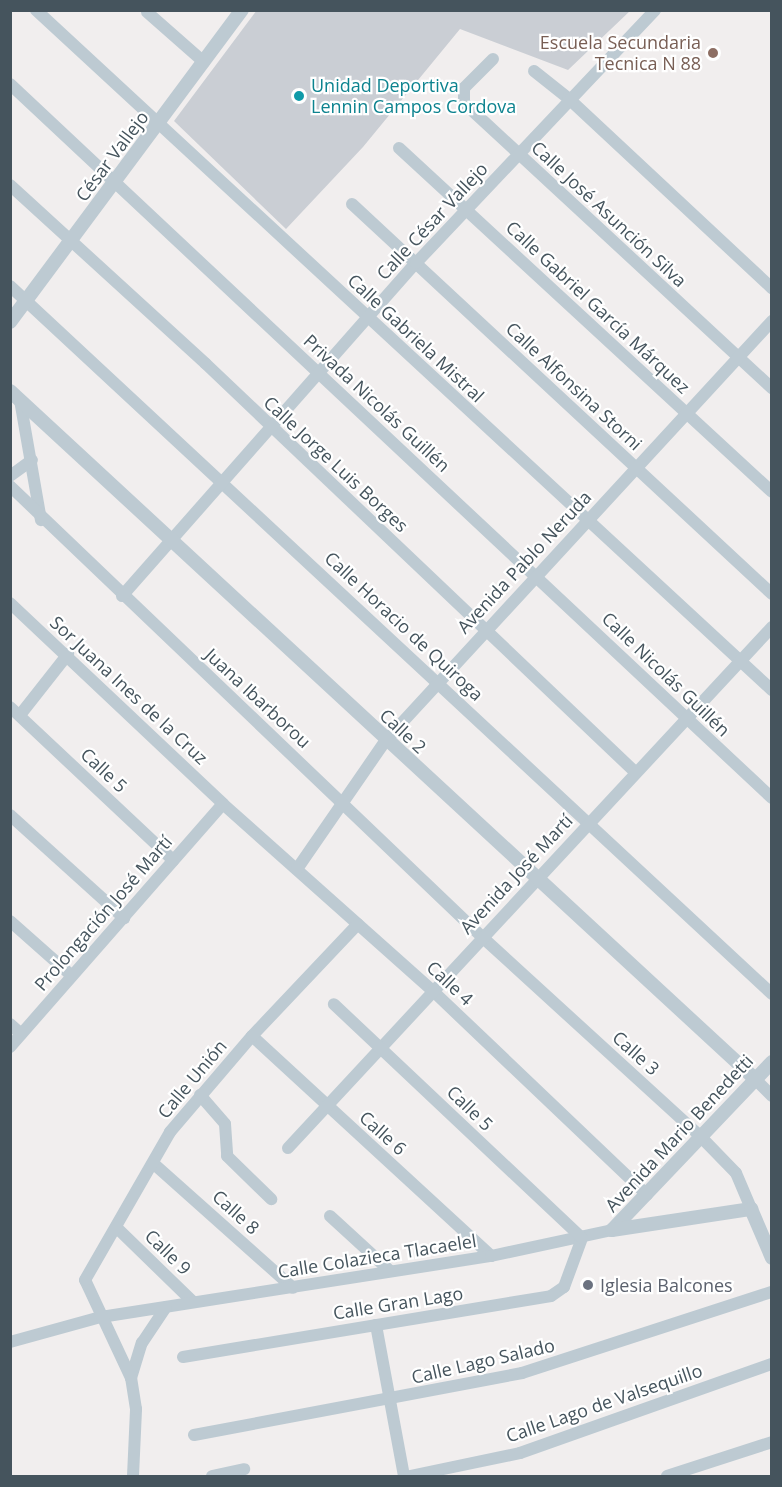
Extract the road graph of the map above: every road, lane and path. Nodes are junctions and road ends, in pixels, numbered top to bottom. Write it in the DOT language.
graph roads {
  1 [pos="36,10"];
  2 [pos="242,10"];
  3 [pos="655,10"];
  4 [pos="147,12"];
  5 [pos="493,59"];
  6 [pos="204,62"];
  7 [pos="534,71"];
  8 [pos="10,84"];
  9 [pos="568,98"];
  10 [pos="158,124"];
  11 [pos="399,148"];
  12 [pos="519,155"];
  13 [pos="116,181"];
  14 [pos="10,185"];
  15 [pos="352,204"];
  16 [pos="467,209"];
  17 [pos="72,242"];
  18 [pos="416,263"];
  19 [pos="10,286"];
  20 [pos="771,288"];
  21 [pos="26,300"];
  22 [pos="368,318"];
  23 [pos="771,321"];
  24 [pos="10,322"];
  25 [pos="737,357"];
  26 [pos="319,374"];
  27 [pos="771,388"];
  28 [pos="15,396"];
  29 [pos="685,413"];
  30 [pos="270,429"];
  31 [pos="32,460"];
  32 [pos="637,470"];
  33 [pos="10,476"];
  34 [pos="223,481"];
  35 [pos="10,486"];
  36 [pos="771,492"];
  37 [pos="41,520"];
  38 [pos="587,522"];
  39 [pos="171,540"];
  40 [pos="536,575"];
  41 [pos="771,594"];
  42 [pos="122,596"];
  43 [pos="10,603"];
  44 [pos="771,627"];
  45 [pos="487,628"];
  46 [pos="68,654"];
  47 [pos="740,661"];
  48 [pos="436,682"];
  49 [pos="771,690"];
  50 [pos="15,711"];
  51 [pos="685,719"];
  52 [pos="386,740"];
  53 [pos="635,772"];
  54 [pos="771,798"];
  55 [pos="342,801"];
  56 [pos="223,804"];
  57 [pos="10,815"];
  58 [pos="590,820"];
  59 [pos="173,860"];
  60 [pos="297,869"];
  61 [pos="535,879"];
  62 [pos="124,918"];
  63 [pos="10,921"];
  64 [pos="358,924"];
  65 [pos="482,936"];
  66 [pos="71,975"];
  67 [pos="434,992"];
  68 [pos="771,994"];
  69 [pos="334,1004"];
  70 [pos="10,1024"];
  71 [pos="21,1034"];
  72 [pos="252,1036"];
  73 [pos="10,1047"];
  74 [pos="382,1048"];
  75 [pos="771,1062"];
  76 [pos="755,1079"];
  77 [pos="200,1095"];
  78 [pos="771,1095"];
  79 [pos="329,1109"];
  80 [pos="701,1137"];
  81 [pos="288,1148"];
  82 [pos="154,1164"];
  83 [pos="647,1195"];
  84 [pos="271,1199"];
  85 [pos="751,1209"];
  86 [pos="330,1216"];
  87 [pos="117,1228"];
  88 [pos="612,1230"];
  89 [pos="582,1238"];
  90 [pos="491,1256"];
  91 [pos="771,1258"];
  92 [pos="390,1271"];
  93 [pos="293,1288"];
  94 [pos="771,1292"];
  95 [pos="193,1302"];
  96 [pos="166,1307"];
  97 [pos="101,1317"];
  98 [pos="376,1325"];
  99 [pos="10,1342"];
  100 [pos="183,1358"];
  101 [pos="771,1364"];
  102 [pos="131,1378"];
  103 [pos="392,1399"];
  104 [pos="194,1435"];
  105 [pos="771,1442"];
  106 [pos="244,1469"];
  107 [pos="133,1476"];
  108 [pos="213,1476"];
  109 [pos="404,1476"];
  110 [pos="410,1476"];
  111 [pos="667,1476"];
  1 -- 10 [label="street, Calle Gabriela Mistral"];
  2 -- 6 [label="street, César Vallejo"];
  3 -- 9 [label="street, Calle César Vallejo"];
  4 -- 6 [label="street"];
  5 -- 12 [label="street, Calle José Asunción Silva"];
  6 -- 10 [label="street, César Vallejo"];
  7 -- 9 [label="street"];
  8 -- 13 [label="street"];
  9 -- 12 [label="street, Calle César Vallejo"];
  9 -- 20 [label="street"];
  10 -- 13 [label="street, César Vallejo"];
  10 -- 22 [label="street, Calle Gabriela Mistral"];
  11 -- 16 [label="street, Calle Gabriel García Márquez"];
  12 -- 16 [label="street, Calle César Vallejo"];
  12 -- 25 [label="street, Calle José Asunción Silva"];
  13 -- 17 [label="street, César Vallejo"];
  13 -- 26 [label="street, Privada Nicolás Guillén"];
  14 -- 17 [label="street, Calle Jorge Luis Borges"];
  15 -- 18 [label="street, Calle Alfonsina Storni"];
  16 -- 18 [label="street, Calle César Vallejo"];
  16 -- 29 [label="street, Calle Gabriel García Márquez"];
  17 -- 21 [label="street, César Vallejo"];
  17 -- 30 [label="street, Calle Jorge Luis Borges"];
  18 -- 22 [label="street, Calle César Vallejo"];
  18 -- 32 [label="street, Calle Alfonsina Storni"];
  19 -- 21 [label="street, Calle Horacio de Quiroga"];
  21 -- 24 [label="street, César Vallejo"];
  21 -- 34 [label="street, Calle Horacio de Quiroga"];
  22 -- 26 [label="street, Calle César Vallejo"];
  22 -- 38 [label="street, Calle Gabriela Mistral"];
  23 -- 25 [label="street, Avenida Pablo Neruda"];
  25 -- 27 [label="street, Calle José Asunción Silva"];
  25 -- 29 [label="street, Avenida Pablo Neruda"];
  26 -- 30 [label="street, Calle César Vallejo"];
  26 -- 40 [label="street, Privada Nicolás Guillén"];
  28 -- 31 [label="street"];
  28 -- 39 [label="street, Calle 2"];
  29 -- 32 [label="street, Avenida Pablo Neruda"];
  29 -- 36 [label="street, Calle Gabriel García Márquez"];
  30 -- 34 [label="street, Calle César Vallejo"];
  30 -- 45 [label="street, Calle Jorge Luis Borges"];
  31 -- 33 [label="street"];
  31 -- 37 [label="street"];
  32 -- 38 [label="street, Avenida Pablo Neruda"];
  32 -- 41 [label="street, Calle Alfonsina Storni"];
  34 -- 39 [label="street, Calle César Vallejo"];
  34 -- 48 [label="street, Calle Horacio de Quiroga"];
  35 -- 37 [label="street, Juana Ibarborou"];
  37 -- 42 [label="street, Juana Ibarborou"];
  38 -- 40 [label="street, Avenida Pablo Neruda"];
  38 -- 47 [label="street, Calle Gabriela Mistral"];
  39 -- 42 [label="street, Calle César Vallejo"];
  39 -- 52 [label="street, Calle 2"];
  40 -- 45 [label="street, Avenida Pablo Neruda"];
  40 -- 51 [label="street, Calle Nicolás Guillén"];
  42 -- 55 [label="street, Juana Ibarborou"];
  43 -- 46 [label="street, Sor Juana Ines de la Cruz"];
  44 -- 47 [label="street, Avenida José Martí"];
  45 -- 48 [label="street, Avenida Pablo Neruda"];
  45 -- 53 [label="street, Calle Jorge Luis Borges"];
  46 -- 50 [label="street"];
  46 -- 56 [label="street, Sor Juana Ines de la Cruz"];
  47 -- 49 [label="street, Calle Gabriela Mistral"];
  47 -- 51 [label="street, Avenida José Martí"];
  48 -- 52 [label="street, Avenida Pablo Neruda"];
  48 -- 58 [label="street, Calle Horacio de Quiroga"];
  50 -- 59 [label="street, Calle 5"];
  51 -- 53 [label="street, Avenida José Martí"];
  51 -- 54 [label="street, Calle Nicolás Guillén"];
  52 -- 55 [label="street, Avenida Pablo Neruda"];
  52 -- 61 [label="street, Calle 2"];
  53 -- 58 [label="street, Avenida José Martí"];
  55 -- 60 [label="street, Avenida Pablo Neruda"];
  55 -- 65 [label="street, Juana Ibarborou"];
  56 -- 59 [label="street, Prolongación José Martí"];
  56 -- 60 [label="street, Calle 4"];
  57 -- 62 [label="street"];
  58 -- 61 [label="street, Avenida José Martí"];
  58 -- 68 [label="street, Calle Horacio de Quiroga"];
  59 -- 62 [label="street, Prolongación José Martí"];
  60 -- 64 [label="street, Calle 4"];
  61 -- 65 [label="street, Avenida José Martí"];
  61 -- 76 [label="street, Calle 2"];
  62 -- 66 [label="street, Prolongación José Martí"];
  63 -- 66 [label="street"];
  64 -- 67 [label="street, Calle 4"];
  64 -- 72 [label="street, Calle Unión"];
  65 -- 67 [label="street, Avenida José Martí"];
  65 -- 80 [label="street, Calle 3"];
  66 -- 71 [label="street, Prolongación José Martí"];
  67 -- 74 [label="street, Avenida José Martí"];
  67 -- 83 [label="street, Calle 4"];
  69 -- 74 [label="street, Calle 5"];
  70 -- 71 [label="street"];
  71 -- 73 [label="street, Prolongación José Martí"];
  72 -- 77 [label="street, Calle Unión"];
  72 -- 79 [label="street, Calle 6"];
  74 -- 79 [label="street, Avenida José Martí"];
  74 -- 89 [label="street, Calle 5"];
  75 -- 76 [label="street, Avenida Mario Benedetti"];
  76 -- 78 [label="street, Calle 2"];
  76 -- 80 [label="street, Avenida Mario Benedetti"];
  77 -- 82 [label="street, Calle Unión"];
  77 -- 84 [label="street"];
  79 -- 81 [label="street, Avenida José Martí"];
  79 -- 90 [label="street, Calle 6"];
  80 -- 83 [label="street, Avenida Mario Benedetti"];
  80 -- 85 [label="street, Calle 3"];
  82 -- 87 [label="street, Calle Unión"];
  82 -- 93 [label="street, Calle 8"];
  83 -- 88 [label="street, Avenida Mario Benedetti"];
  85 -- 88 [label="street, Calle Colazieca Tlacaelel"];
  85 -- 91 [label="street"];
  86 -- 92 [label="street"];
  87 -- 95 [label="street, Calle 9"];
  87 -- 97 [label="street, Calle Unión"];
  88 -- 89 [label="street, Calle Colazieca Tlacaelel"];
  89 -- 90 [label="street, Calle Colazieca Tlacaelel"];
  89 -- 98 [label="street, Calle Gran Lago"];
  90 -- 92 [label="street, Calle Colazieca Tlacaelel"];
  92 -- 93 [label="street, Calle Colazieca Tlacaelel"];
  93 -- 95 [label="street, Calle Colazieca Tlacaelel"];
  94 -- 103 [label="street, Calle Lago Salado"];
  95 -- 96 [label="street, Calle Colazieca Tlacaelel"];
  96 -- 97 [label="street, Calle Colazieca Tlacaelel"];
  96 -- 102 [label="street"];
  97 -- 99 [label="street, Calle Colazieca Tlacaelel"];
  97 -- 102 [label="street"];
  98 -- 100 [label="street, Calle Gran Lago"];
  98 -- 103 [label="street"];
  101 -- 110 [label="street, Calle Lago de Valsequillo"];
  102 -- 107 [label="street"];
  103 -- 104 [label="street, Calle Lago Salado"];
  103 -- 109 [label="street"];
  105 -- 111 [label="street"];
  106 -- 108 [label="street"];
}
